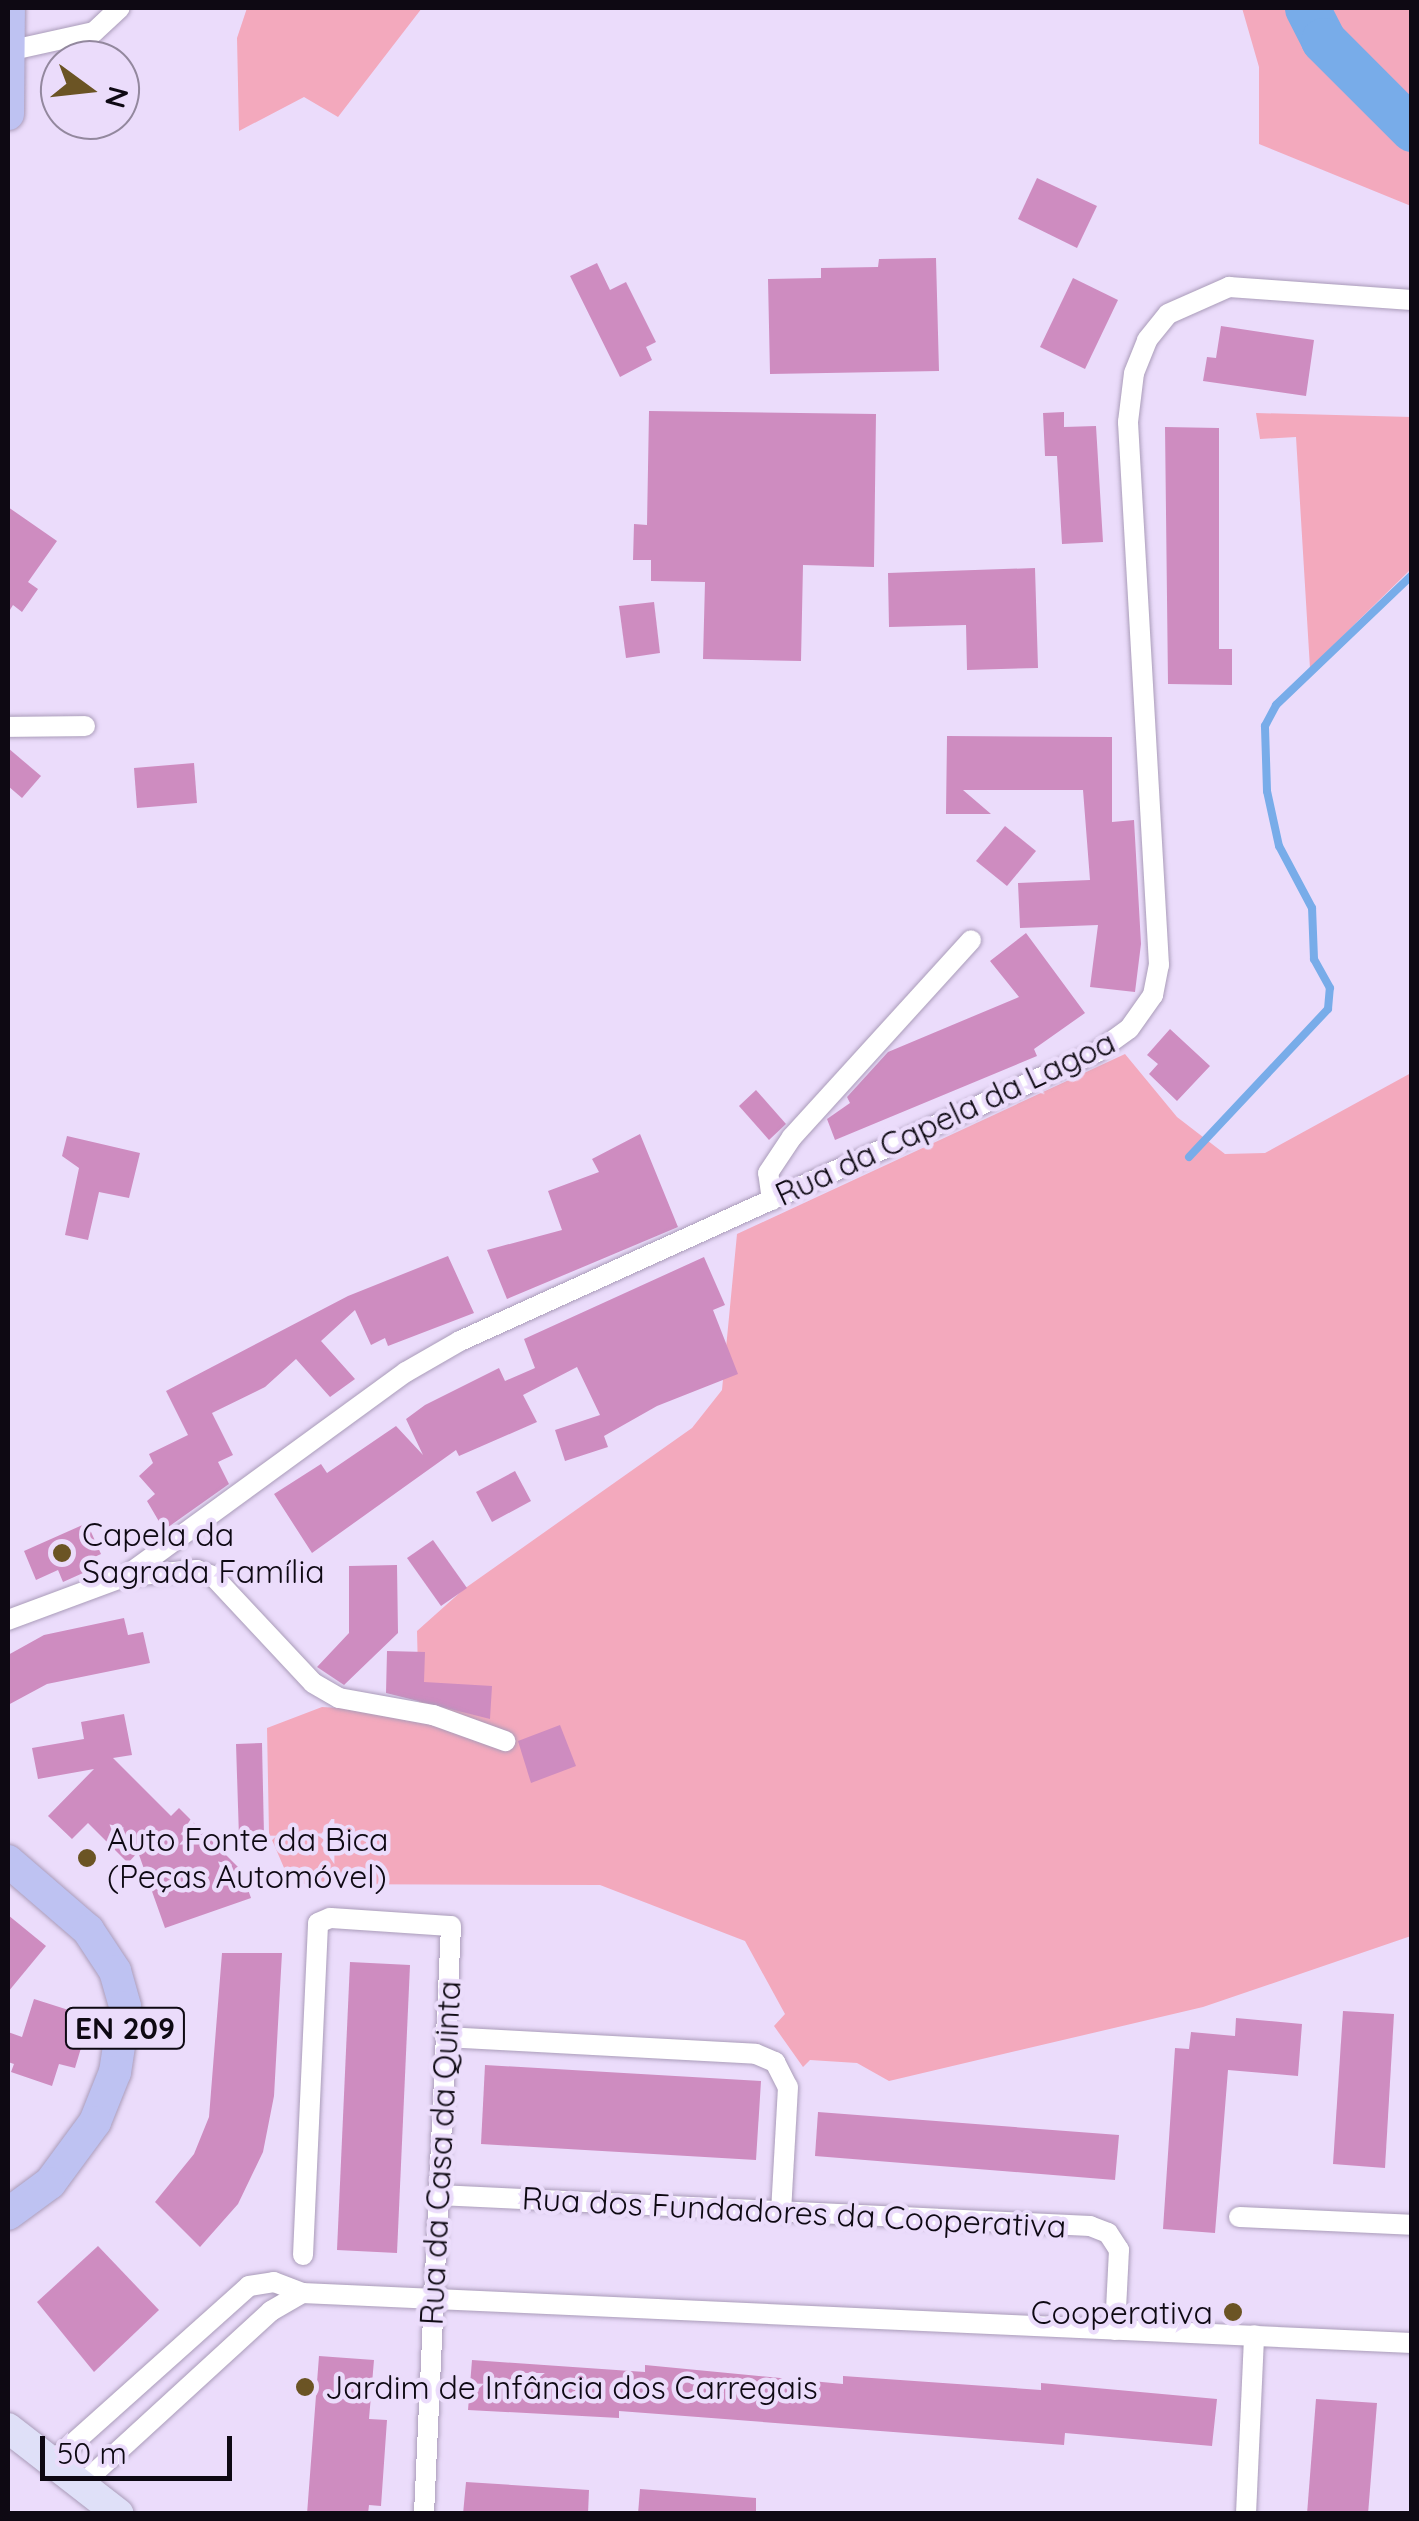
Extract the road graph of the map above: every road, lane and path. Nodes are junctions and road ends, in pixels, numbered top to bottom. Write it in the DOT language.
graph roads {
  1 [pos="10,8"];
  2 [pos="120,8"];
  3 [pos="10,50"];
  4 [pos="8,114"];
  5 [pos="1412,300"];
  6 [pos="85,726"];
  7 [pos="8,728"];
  8 [pos="971,940"];
  9 [pos="772,1200"];
  10 [pos="126,1576"];
  11 [pos="8,1620"];
  12 [pos="505,1740"];
  13 [pos="8,1862"];
  14 [pos="445,2038"];
  15 [pos="438,2195"];
  16 [pos="781,2212"];
  17 [pos="12,2217"];
  18 [pos="1239,2217"];
  19 [pos="1412,2225"];
  20 [pos="303,2255"];
  21 [pos="302,2292"];
  22 [pos="433,2298"];
  23 [pos="215,2316"];
  24 [pos="1115,2330"];
  25 [pos="1254,2335"];
  26 [pos="237,2342"];
  27 [pos="1412,2343"];
  28 [pos="8,2428"];
  29 [pos="50,2464"];
  30 [pos="80,2486"];
  31 [pos="119,2514"];
  32 [pos="424,2514"];
  33 [pos="1246,2514"];
  1 -- 3 [label="main road"];
  2 -- 3 [label="street"];
  3 -- 4 [label="main road"];
  5 -- 9 [label="street, Rua da Capela da Lagoa"];
  6 -- 7 [label="street"];
  8 -- 9 [label="street"];
  9 -- 10 [label="street, Rua da Capela da Lagoa"];
  10 -- 11 [label="street, Rua da Capela da Lagoa"];
  10 -- 12 [label="street"];
  13 -- 17 [label="main road, EN 209"];
  14 -- 15 [label="street, Rua da Casa da Quinta"];
  14 -- 16 [label="street"];
  14 -- 20 [label="street, Rua da Casa da Quinta"];
  15 -- 16 [label="street, Rua dos Fundadores da Cooperativa"];
  15 -- 22 [label="street, Rua da Casa da Quinta"];
  16 -- 24 [label="street, Rua dos Fundadores da Cooperativa"];
  18 -- 19 [label="street"];
  21 -- 22 [label="street"];
  21 -- 23 [label="street"];
  21 -- 26 [label="street"];
  22 -- 24 [label="street"];
  22 -- 32 [label="street, Rua da Casa da Quinta"];
  23 -- 26 [label="street"];
  23 -- 29 [label="street"];
  24 -- 25 [label="street"];
  25 -- 27 [label="street"];
  25 -- 33 [label="street"];
  26 -- 30 [label="street"];
  28 -- 29 [label="street"];
  29 -- 30 [label="street"];
  30 -- 31 [label="street"];
}
